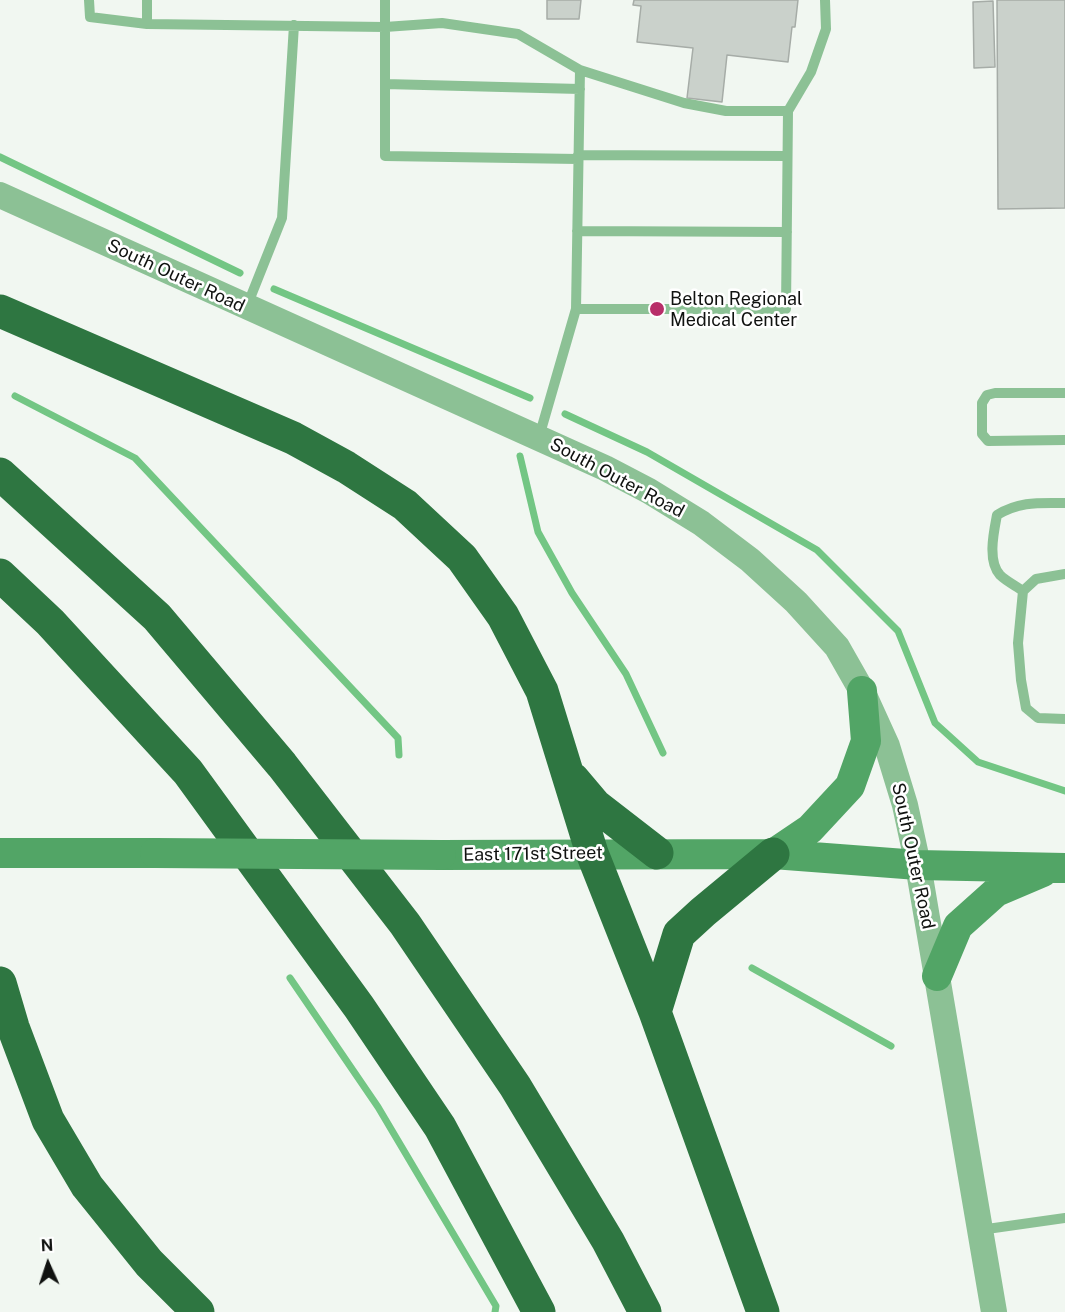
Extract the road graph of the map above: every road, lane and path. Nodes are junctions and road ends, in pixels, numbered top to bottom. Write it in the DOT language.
graph roads {
  1 [pos="89,0"];
  2 [pos="147,0"];
  3 [pos="385,0"];
  4 [pos="825,0"];
  5 [pos="147,24"];
  6 [pos="294,25"];
  7 [pos="385,27"];
  8 [pos="580,70"];
  9 [pos="385,84"];
  10 [pos="580,89"];
  11 [pos="788,111"];
  12 [pos="787,156"];
  13 [pos="578,157"];
  14 [pos="0,195"];
  15 [pos="577,231"];
  16 [pos="787,232"];
  17 [pos="246,308"];
  18 [pos="576,309"];
  19 [pos="0,311"];
  20 [pos="1065,393"];
  21 [pos="539,437"];
  22 [pos="1065,440"];
  23 [pos="0,474"];
  24 [pos="1065,503"];
  25 [pos="1065,574"];
  26 [pos="0,575"];
  27 [pos="1023,591"];
  28 [pos="862,691"];
  29 [pos="1065,719"];
  30 [pos="567,771"];
  31 [pos="0,853"];
  32 [pos="592,853"];
  33 [pos="657,853"];
  34 [pos="773,854"];
  35 [pos="918,865"];
  36 [pos="1058,868"];
  37 [pos="936,976"];
  38 [pos="0,983"];
  39 [pos="655,1012"];
  40 [pos="1065,1218"];
  41 [pos="980,1230"];
  42 [pos="198,1312"];
  43 [pos="539,1312"];
  44 [pos="645,1312"];
  45 [pos="763,1312"];
  46 [pos="994,1312"];
  1 -- 5 [label="lane"];
  2 -- 5 [label="lane"];
  3 -- 7 [label="lane"];
  4 -- 11 [label="lane"];
  5 -- 6 [label="lane"];
  6 -- 7 [label="lane"];
  6 -- 17 [label="lane"];
  7 -- 8 [label="lane"];
  7 -- 9 [label="lane"];
  8 -- 10 [label="lane"];
  8 -- 11 [label="lane"];
  9 -- 10 [label="lane"];
  9 -- 13 [label="lane"];
  10 -- 13 [label="lane"];
  11 -- 12 [label="lane"];
  12 -- 13 [label="lane"];
  12 -- 16 [label="lane"];
  13 -- 15 [label="lane"];
  14 -- 17 [label="street, South Outer Road"];
  15 -- 16 [label="lane"];
  15 -- 18 [label="lane"];
  16 -- 18 [label="lane"];
  17 -- 21 [label="street, South Outer Road"];
  18 -- 21 [label="lane"];
  19 -- 30 [label="highway"];
  20 -- 22 [label="lane"];
  21 -- 28 [label="street, South Outer Road"];
  23 -- 44 [label="highway"];
  24 -- 27 [label="lane"];
  25 -- 27 [label="lane"];
  26 -- 43 [label="highway"];
  27 -- 29 [label="lane"];
  28 -- 34 [label="main road"];
  28 -- 35 [label="street, South Outer Road"];
  30 -- 32 [label="highway"];
  30 -- 33 [label="highway"];
  31 -- 32 [label="main road, East 171st Street, bridge"];
  32 -- 33 [label="main road, East 171st Street"];
  32 -- 39 [label="highway"];
  33 -- 34 [label="main road, East 171st Street"];
  34 -- 35 [label="main road, East 171st Street"];
  34 -- 39 [label="highway"];
  35 -- 36 [label="main road, East 171st Street"];
  35 -- 37 [label="street, South Outer Road"];
  36 -- 37 [label="main road"];
  37 -- 41 [label="street, South Outer Road"];
  38 -- 42 [label="highway"];
  39 -- 45 [label="highway"];
  40 -- 41 [label="lane"];
  41 -- 46 [label="street, South Outer Road"];
}
